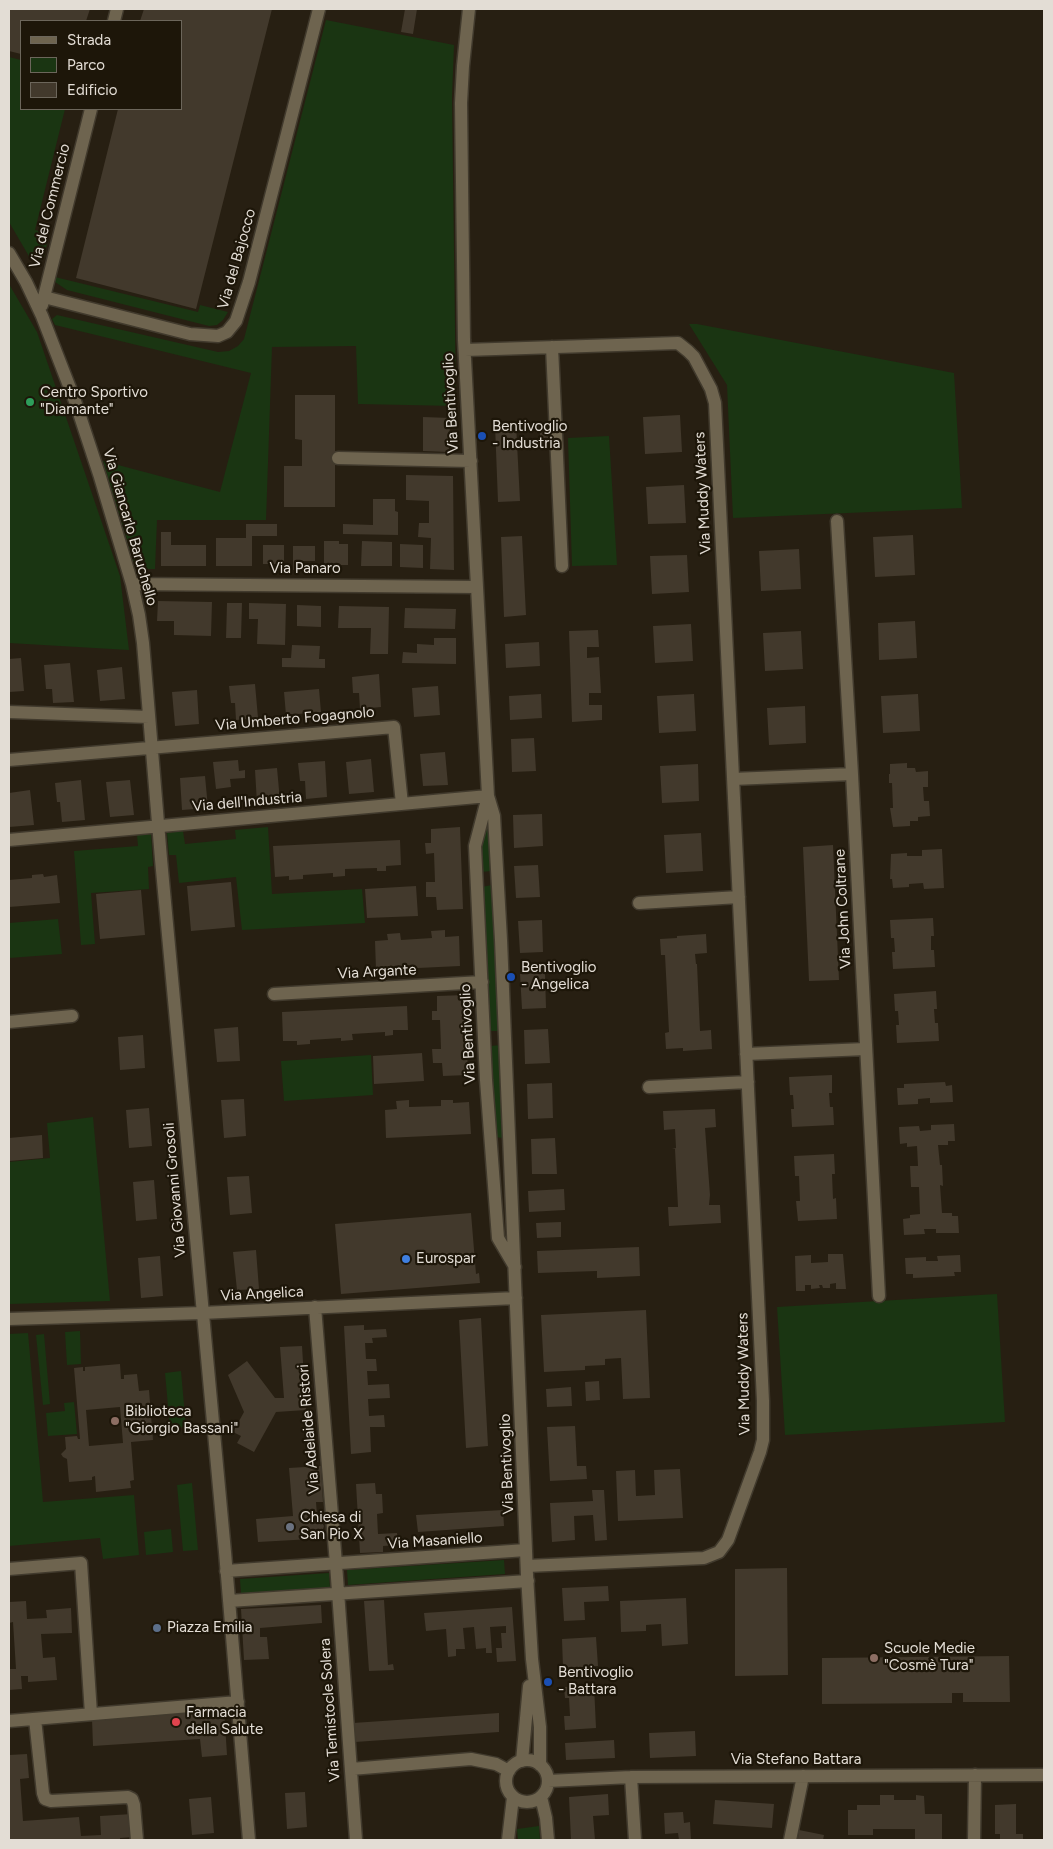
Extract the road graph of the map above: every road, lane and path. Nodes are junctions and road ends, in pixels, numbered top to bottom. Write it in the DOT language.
graph roads {
  1 [pos="319,9"];
  2 [pos="469,9"];
  3 [pos="92,110"];
  4 [pos="9,253"];
  5 [pos="44,297"];
  6 [pos="40,312"];
  7 [pos="552,347"];
  8 [pos="465,350"];
  9 [pos="338,458"];
  10 [pos="470,461"];
  11 [pos="837,521"];
  12 [pos="562,566"];
  13 [pos="132,584"];
  14 [pos="477,587"];
  15 [pos="9,712"];
  16 [pos="149,717"];
  17 [pos="152,748"];
  18 [pos="9,760"];
  19 [pos="852,774"];
  20 [pos="733,779"];
  21 [pos="488,796"];
  22 [pos="402,804"];
  23 [pos="158,826"];
  24 [pos="9,840"];
  25 [pos="739,897"];
  26 [pos="639,903"];
  27 [pos="482,982"];
  28 [pos="274,994"];
  29 [pos="72,1016"];
  30 [pos="9,1022"];
  31 [pos="866,1049"];
  32 [pos="746,1054"];
  33 [pos="748,1082"];
  34 [pos="649,1087"];
  35 [pos="510,1140"];
  36 [pos="490,1156"];
  37 [pos="511,1167"];
  38 [pos="515,1268"];
  39 [pos="878,1296"];
  40 [pos="516,1298"];
  41 [pos="315,1307"];
  42 [pos="202,1313"];
  43 [pos="9,1319"];
  44 [pos="526,1550"];
  45 [pos="336,1564"];
  46 [pos="527,1566"];
  47 [pos="9,1569"];
  48 [pos="226,1571"];
  49 [pos="337,1577"];
  50 [pos="528,1581"];
  51 [pos="339,1594"];
  52 [pos="229,1601"];
  53 [pos="532,1659"];
  54 [pos="238,1702"];
  55 [pos="91,1714"];
  56 [pos="35,1719"];
  57 [pos="9,1721"];
  58 [pos="522,1761"];
  59 [pos="540,1765"];
  60 [pos="351,1769"];
  61 [pos="509,1771"];
  62 [pos="1044,1774"];
  63 [pos="975,1775"];
  64 [pos="803,1776"];
  65 [pos="631,1777"];
  66 [pos="548,1781"];
  67 [pos="513,1797"];
  68 [pos="541,1797"];
  69 [pos="137,1840"];
  70 [pos="249,1840"];
  71 [pos="356,1840"];
  72 [pos="508,1840"];
  73 [pos="548,1840"];
  74 [pos="635,1840"];
  75 [pos="790,1840"];
  76 [pos="974,1840"];
  1 -- 5 [label="street, Via del Bajocco"];
  2 -- 8 [label="street, Via Bentivoglio"];
  3 -- 5 [label="street, Via del Commercio"];
  4 -- 6 [label="street, Via Giancarlo Baruchello"];
  5 -- 6 [label="street, Via del Commercio"];
  6 -- 13 [label="street, Via Giancarlo Baruchello"];
  7 -- 8 [label="street, Via Muddy Waters"];
  7 -- 12 [label="street"];
  7 -- 20 [label="street, Via Muddy Waters"];
  8 -- 10 [label="street, Via Bentivoglio"];
  9 -- 10 [label="street"];
  10 -- 14 [label="street, Via Bentivoglio"];
  11 -- 19 [label="street, Via John Coltrane"];
  13 -- 14 [label="street, Via Panaro"];
  13 -- 16 [label="street, Via Giancarlo Baruchello"];
  14 -- 21 [label="street, Via Bentivoglio"];
  15 -- 16 [label="street"];
  16 -- 17 [label="street, Via Giancarlo Baruchello"];
  17 -- 18 [label="street"];
  17 -- 22 [label="street, Via Umberto Fogagnolo"];
  17 -- 23 [label="street, Via Giancarlo Baruchello"];
  19 -- 20 [label="street"];
  19 -- 31 [label="street, Via John Coltrane"];
  20 -- 25 [label="street, Via Muddy Waters"];
  21 -- 22 [label="street, Via dell'Industria"];
  21 -- 27 [label="street, Via Bentivoglio"];
  21 -- 35 [label="street, Via Bentivoglio"];
  22 -- 23 [label="street, Via dell'Industria"];
  23 -- 24 [label="street, Via dell'Industria"];
  23 -- 42 [label="street, Via Giovanni Grosoli"];
  25 -- 26 [label="street"];
  25 -- 32 [label="street, Via Muddy Waters"];
  27 -- 28 [label="street, Via Argante"];
  27 -- 36 [label="street, Via Bentivoglio"];
  29 -- 30 [label="street"];
  31 -- 32 [label="street"];
  31 -- 39 [label="street, Via John Coltrane"];
  32 -- 33 [label="street, Via Muddy Waters"];
  33 -- 34 [label="street"];
  33 -- 46 [label="street, Via Muddy Waters"];
  35 -- 36 [label="street"];
  35 -- 37 [label="street, Via Bentivoglio"];
  36 -- 37 [label="street"];
  36 -- 38 [label="street, Via Bentivoglio"];
  37 -- 38 [label="street, Via Bentivoglio"];
  38 -- 40 [label="street, Via Bentivoglio"];
  40 -- 41 [label="street, Via Angelica"];
  40 -- 44 [label="street, Via Bentivoglio"];
  41 -- 42 [label="street, Via Angelica"];
  41 -- 45 [label="street, Via Adelaide Ristori"];
  42 -- 43 [label="street, Via Angelica"];
  42 -- 48 [label="street, Via Giovanni Grosoli"];
  44 -- 45 [label="street, Via Masaniello"];
  44 -- 46 [label="street, Via Bentivoglio"];
  45 -- 48 [label="street, Via Masaniello"];
  45 -- 49 [label="street, Via Adelaide Ristori"];
  46 -- 50 [label="street, Via Bentivoglio"];
  47 -- 55 [label="street"];
  48 -- 52 [label="street"];
  49 -- 51 [label="street, Via Temistocle Solera"];
  50 -- 51 [label="street"];
  50 -- 53 [label="street, Via Bentivoglio"];
  51 -- 52 [label="street"];
  51 -- 60 [label="street, Via Temistocle Solera"];
  52 -- 54 [label="street"];
  53 -- 58 [label="street, Via Bentivoglio"];
  53 -- 59 [label="street, Via Bentivoglio"];
  54 -- 55 [label="street"];
  54 -- 70 [label="street"];
  55 -- 56 [label="street"];
  56 -- 57 [label="street"];
  56 -- 69 [label="street"];
  58 -- 59 [label="street"];
  58 -- 61 [label="street"];
  59 -- 66 [label="street, Via Bentivoglio"];
  60 -- 61 [label="street"];
  60 -- 71 [label="street, Via Temistocle Solera"];
  61 -- 67 [label="street"];
  62 -- 63 [label="street, Via Stefano Battara"];
  63 -- 64 [label="street, Via Stefano Battara"];
  63 -- 76 [label="street"];
  64 -- 65 [label="street, Via Stefano Battara"];
  64 -- 75 [label="street"];
  65 -- 66 [label="street, Via Stefano Battara"];
  65 -- 74 [label="street"];
  66 -- 68 [label="street"];
  67 -- 68 [label="street"];
  67 -- 72 [label="street"];
  68 -- 73 [label="street"];
}
